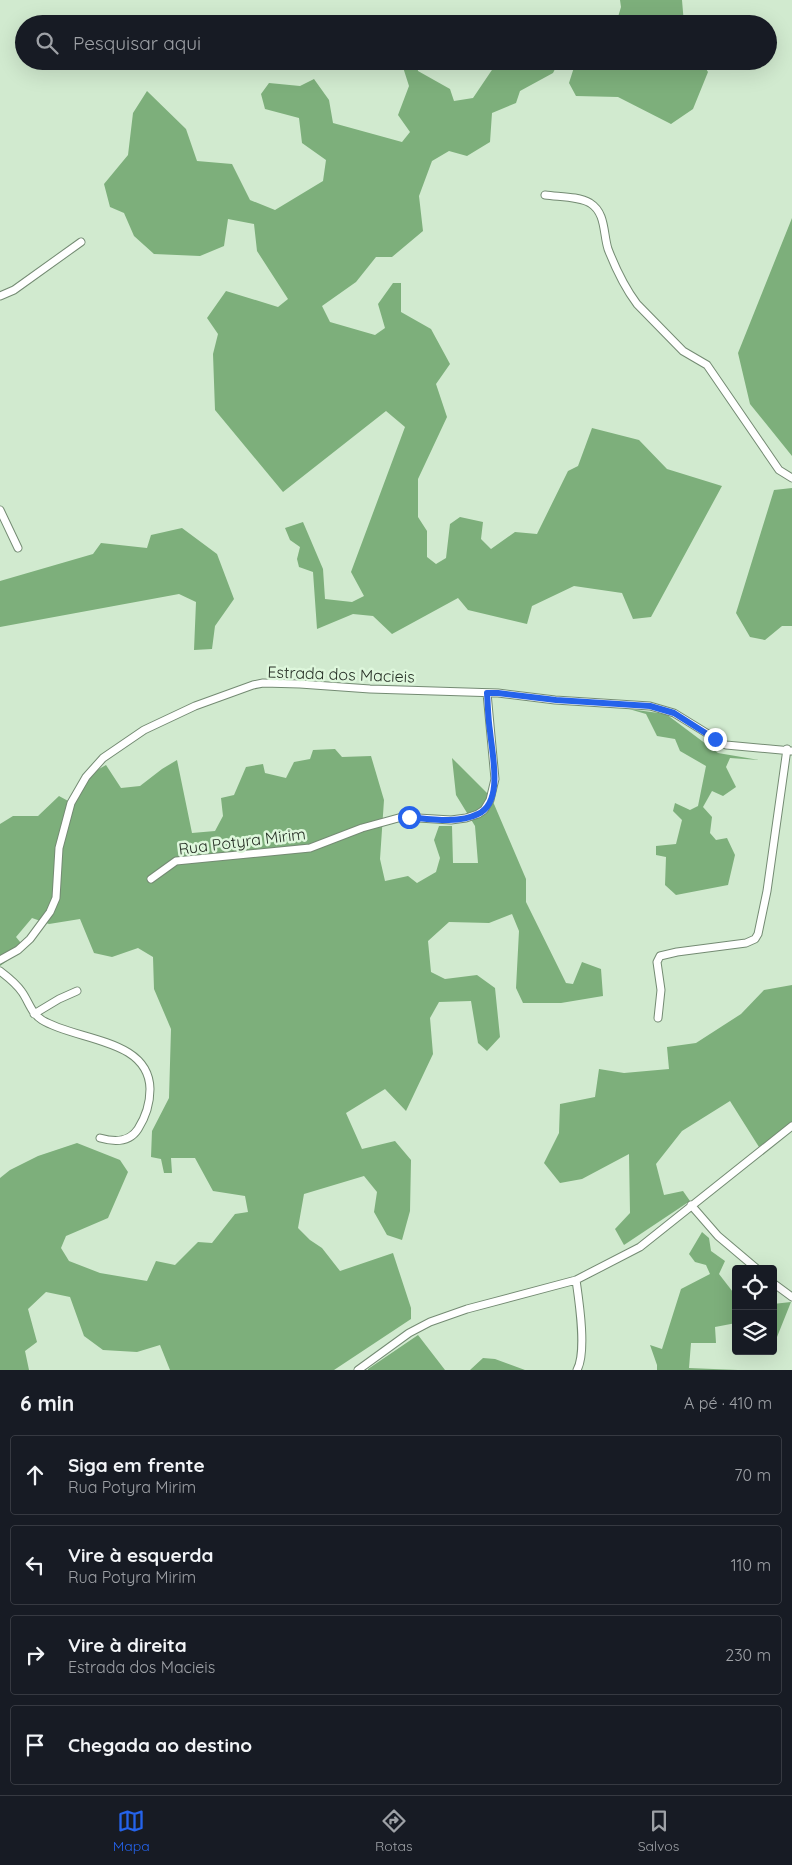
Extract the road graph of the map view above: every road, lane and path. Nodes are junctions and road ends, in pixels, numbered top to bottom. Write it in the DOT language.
graph roads {
  1 [pos="545,195"];
  2 [pos="81,242"];
  3 [pos="0,296"];
  4 [pos="792,478"];
  5 [pos="0,510"];
  6 [pos="18,548"];
  7 [pos="487,693"];
  8 [pos="789,750"];
  9 [pos="151,879"];
  10 [pos="0,960"];
  11 [pos="0,971"];
  12 [pos="77,991"];
  13 [pos="34,1014"];
  14 [pos="658,1018"];
  15 [pos="792,1126"];
  16 [pos="100,1138"];
  17 [pos="691,1205"];
  18 [pos="751,1265"];
  19 [pos="576,1280"];
  20 [pos="777,1285"];
  21 [pos="792,1297"];
  22 [pos="358,1370"];
  23 [pos="577,1370"];
  1 -- 4 [label="street"];
  2 -- 3 [label="street"];
  5 -- 6 [label="street"];
  7 -- 8 [label="street, Estrada dos Macieis"];
  7 -- 9 [label="street, Rua Potyra Mirim"];
  7 -- 10 [label="street, Estrada dos Macieis"];
  8 -- 14 [label="street"];
  11 -- 13 [label="street"];
  12 -- 13 [label="street"];
  13 -- 16 [label="street"];
  15 -- 17 [label="street"];
  17 -- 18 [label="street"];
  17 -- 19 [label="street"];
  19 -- 22 [label="street"];
  19 -- 23 [label="street"];
  20 -- 21 [label="street"];
}
